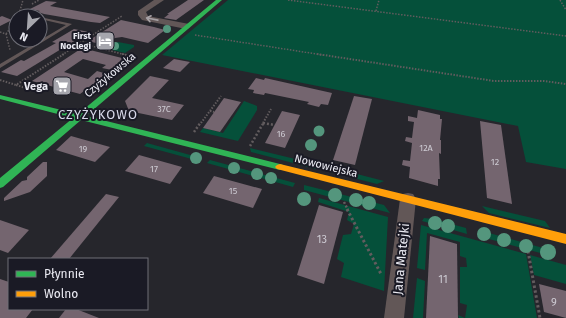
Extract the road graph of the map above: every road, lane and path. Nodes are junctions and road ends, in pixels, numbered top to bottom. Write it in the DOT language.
graph roads {
  1 [pos="160,0"];
  2 [pos="219,0"];
  3 [pos="288,0"];
  4 [pos="379,0"];
  5 [pos="560,0"];
  6 [pos="566,10"];
  7 [pos="376,11"];
  8 [pos="122,16"];
  9 [pos="48,20"];
  10 [pos="186,26"];
  11 [pos="8,31"];
  12 [pos="0,32"];
  13 [pos="6,34"];
  14 [pos="192,35"];
  15 [pos="566,36"];
  16 [pos="48,37"];
  17 [pos="80,43"];
  18 [pos="30,48"];
  19 [pos="10,52"];
  20 [pos="134,56"];
  21 [pos="0,66"];
  22 [pos="0,80"];
  23 [pos="566,84"];
  24 [pos="16,85"];
  25 [pos="30,90"];
  26 [pos="220,96"];
  27 [pos="0,97"];
  28 [pos="271,109"];
  29 [pos="210,111"];
  30 [pos="214,112"];
  31 [pos="80,116"];
  32 [pos="263,123"];
  33 [pos="275,125"];
  34 [pos="194,132"];
  35 [pos="250,146"];
  36 [pos="2,179"];
  37 [pos="408,199"];
  38 [pos="344,202"];
  39 [pos="566,239"];
  40 [pos="528,251"];
  41 [pos="384,278"];
  42 [pos="394,318"];
  43 [pos="540,318"];
  10 -- 1 [label="street, one-way"];
  2 -- 10 [label="street, Czyżykowska"];
  3 -- 7 [label="path"];
  4 -- 7 [label="path"];
  5 -- 6 [label="path"];
  7 -- 15 [label="path"];
  8 -- 17 [label="path"];
  9 -- 16 [label="lane"];
  10 -- 31 [label="street, Czyżykowska"];
  11 -- 13 [label="path"];
  12 -- 13 [label="path"];
  13 -- 19 [label="path"];
  14 -- 23 [label="path"];
  17 -- 20 [label="path"];
  17 -- 24 [label="path"];
  18 -- 21 [label="lane"];
  22 -- 24 [label="path"];
  24 -- 25 [label="path"];
  26 -- 29 [label="path"];
  27 -- 31 [label="street, Nowowiejska"];
  28 -- 32 [label="path"];
  29 -- 30 [label="path"];
  29 -- 34 [label="path"];
  31 -- 36 [label="street, Czyżykowska"];
  31 -- 37 [label="street, Nowowiejska"];
  32 -- 33 [label="path"];
  32 -- 35 [label="path"];
  37 -- 39 [label="street, Nowowiejska"];
  37 -- 42 [label="street, Jana Matejki"];
  38 -- 41 [label="path"];
  40 -- 43 [label="path"];
}
